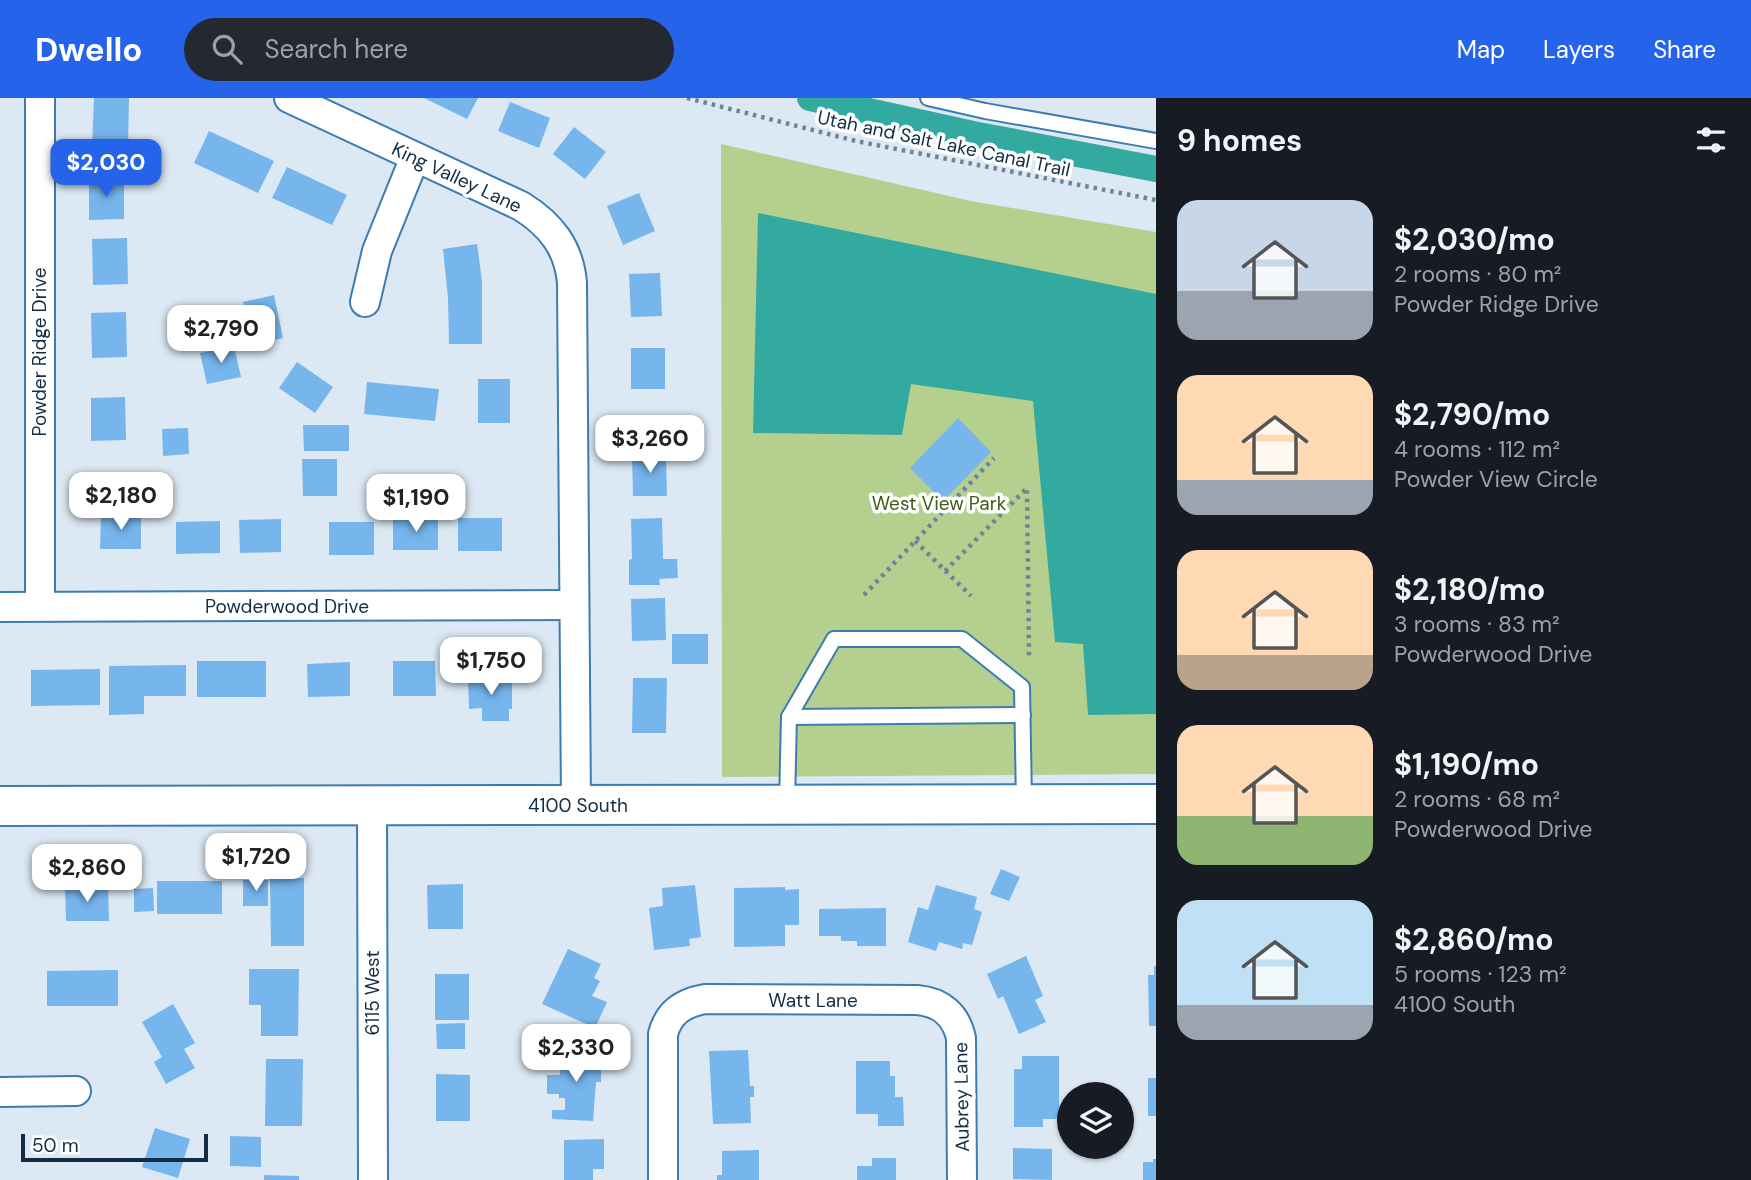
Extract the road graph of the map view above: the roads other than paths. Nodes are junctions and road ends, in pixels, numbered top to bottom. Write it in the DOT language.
graph roads {
  1 [pos="40,98"];
  2 [pos="289,98"];
  3 [pos="928,98"];
  4 [pos="1156,141"];
  5 [pos="415,157"];
  6 [pos="365,302"];
  7 [pos="574,605"];
  8 [pos="40,606"];
  9 [pos="0,607"];
  10 [pos="1023,715"];
  11 [pos="789,717"];
  12 [pos="1024,804"];
  13 [pos="1156,804"];
  14 [pos="576,805"];
  15 [pos="787,805"];
  16 [pos="0,806"];
  17 [pos="372,806"];
  18 [pos="951,1016"];
  19 [pos="76,1091"];
  20 [pos="0,1092"];
  21 [pos="373,1180"];
  22 [pos="663,1180"];
  23 [pos="962,1180"];
  1 -- 8 [label="street, Powder Ridge Drive"];
  2 -- 5 [label="street, King Valley Lane"];
  3 -- 4 [label="lane"];
  5 -- 6 [label="street"];
  5 -- 7 [label="street, King Valley Lane"];
  7 -- 8 [label="street, Powderwood Drive"];
  7 -- 14 [label="street, King Valley Lane"];
  8 -- 9 [label="street, Powderwood Drive"];
  10 -- 11 [label="lane"];
  10 -- 11 [label="lane"];
  10 -- 12 [label="lane"];
  11 -- 15 [label="lane"];
  12 -- 13 [label="main road, 4100 South"];
  12 -- 15 [label="main road, 4100 South"];
  14 -- 15 [label="main road, 4100 South"];
  14 -- 17 [label="main road, 4100 South"];
  16 -- 17 [label="main road, 4100 South"];
  17 -- 21 [label="street, 6115 West"];
  18 -- 22 [label="street, Watt Lane"];
  18 -- 23 [label="street, Aubrey Lane"];
  19 -- 20 [label="street"];
}
